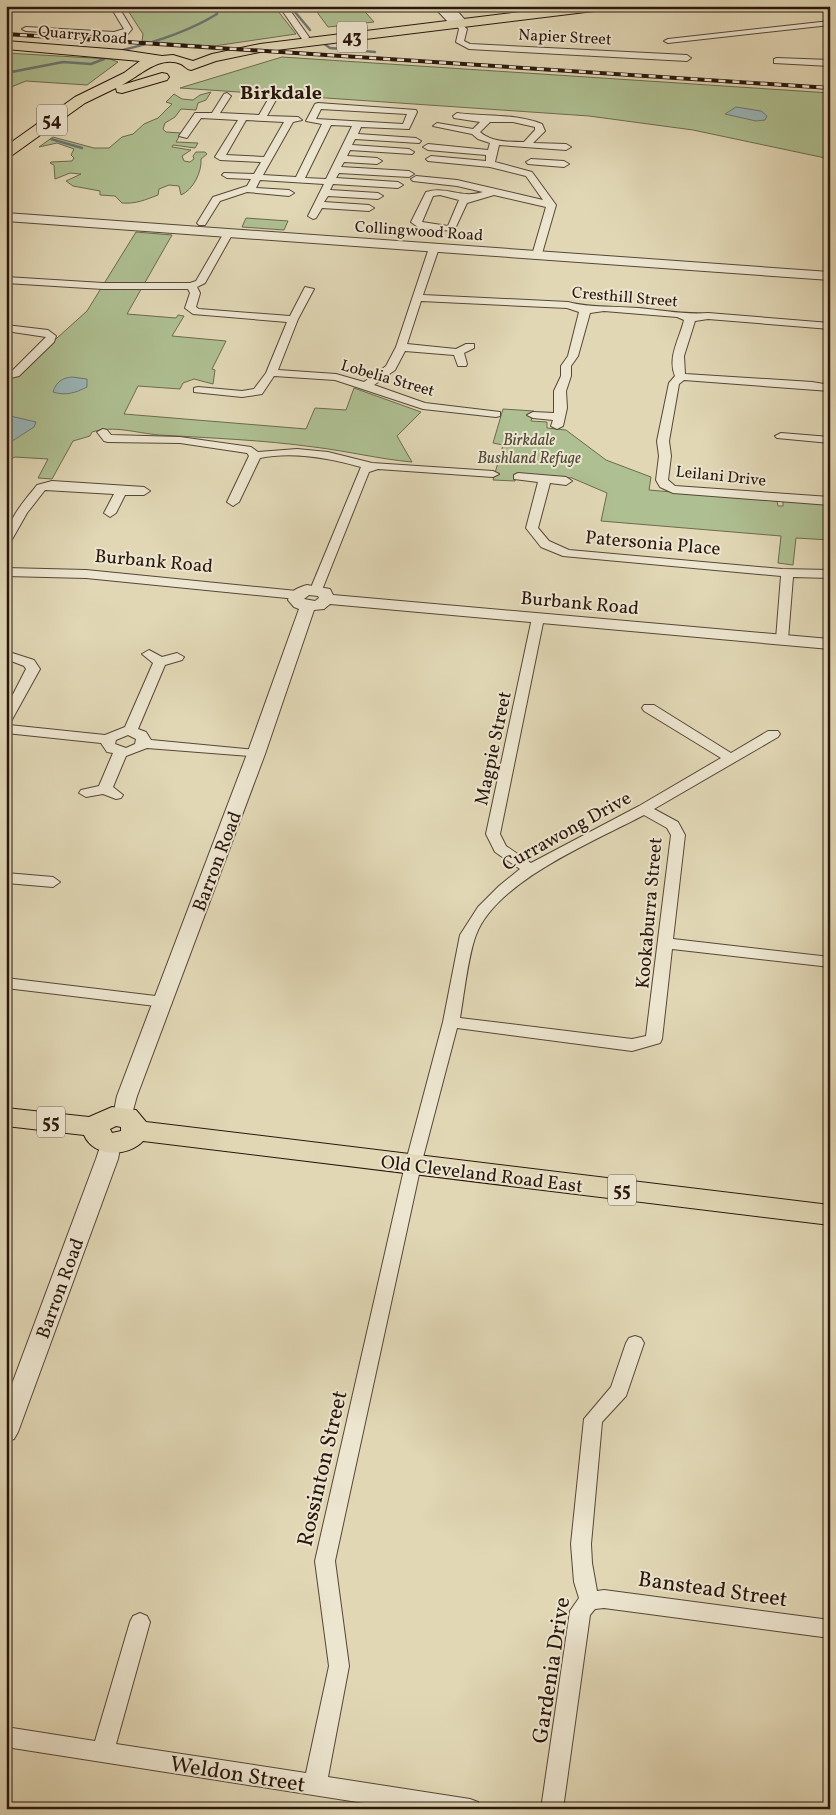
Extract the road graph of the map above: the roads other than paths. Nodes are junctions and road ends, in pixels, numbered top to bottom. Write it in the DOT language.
graph roads {
  1 [pos="114,6"];
  2 [pos="283,6"];
  3 [pos="438,6"];
  4 [pos="447,6"];
  5 [pos="602,6"];
  6 [pos="824,6"];
  7 [pos="830,11"];
  8 [pos="458,22"];
  9 [pos="830,23"];
  10 [pos="26,29"];
  11 [pos="305,37"];
  12 [pos="668,41"];
  13 [pos="6,45"];
  14 [pos="6,50"];
  15 [pos="687,58"];
  16 [pos="173,59"];
  17 [pos="157,60"];
  18 [pos="777,61"];
  19 [pos="830,63"];
  20 [pos="142,67"];
  21 [pos="184,72"];
  22 [pos="162,77"];
  23 [pos="227,96"];
  24 [pos="273,98"];
  25 [pos="214,116"];
  26 [pos="457,116"];
  27 [pos="243,118"];
  28 [pos="260,120"];
  29 [pos="487,120"];
  30 [pos="289,121"];
  31 [pos="310,121"];
  32 [pos="328,122"];
  33 [pos="358,124"];
  34 [pos="437,126"];
  35 [pos="476,132"];
  36 [pos="184,136"];
  37 [pos="352,136"];
  38 [pos="416,140"];
  39 [pos="495,143"];
  40 [pos="530,145"];
  41 [pos="566,146"];
  42 [pos="347,147"];
  43 [pos="428,147"];
  44 [pos="410,152"];
  45 [pos="6,153"];
  46 [pos="491,153"];
  47 [pos="342,159"];
  48 [pos="431,159"];
  49 [pos="268,160"];
  50 [pos="377,161"];
  51 [pos="6,162"];
  52 [pos="530,162"];
  53 [pos="490,164"];
  54 [pos="564,164"];
  55 [pos="336,170"];
  56 [pos="526,173"];
  57 [pos="227,175"];
  58 [pos="259,177"];
  59 [pos="299,180"];
  60 [pos="330,182"];
  61 [pos="398,185"];
  62 [pos="249,190"];
  63 [pos="493,192"];
  64 [pos="289,193"];
  65 [pos="324,193"];
  66 [pos="378,196"];
  67 [pos="468,199"];
  68 [pos="318,205"];
  69 [pos="551,205"];
  70 [pos="369,208"];
  71 [pos="313,216"];
  72 [pos="6,217"];
  73 [pos="202,223"];
  74 [pos="228,233"];
  75 [pos="434,248"];
  76 [pos="537,255"];
  77 [pos="830,276"];
  78 [pos="6,280"];
  79 [pos="192,286"];
  80 [pos="308,289"];
  81 [pos="416,298"];
  82 [pos="585,310"];
  83 [pos="690,318"];
  84 [pos="293,319"];
  85 [pos="830,326"];
  86 [pos="6,328"];
  87 [pos="470,346"];
  88 [pos="401,347"];
  89 [pos="458,352"];
  90 [pos="462,364"];
  91 [pos="271,373"];
  92 [pos="6,376"];
  93 [pos="681,377"];
  94 [pos="366,386"];
  95 [pos="830,388"];
  96 [pos="198,390"];
  97 [pos="496,414"];
  98 [pos="533,415"];
  99 [pos="781,436"];
  100 [pos="105,438"];
  101 [pos="830,440"];
  102 [pos="254,456"];
  103 [pos="370,466"];
  104 [pos="493,474"];
  105 [pos="518,477"];
  106 [pos="545,479"];
  107 [pos="566,481"];
  108 [pos="121,491"];
  109 [pos="144,491"];
  110 [pos="830,501"];
  111 [pos="233,502"];
  112 [pos="110,513"];
  113 [pos="6,540"];
  114 [pos="6,572"];
  115 [pos="830,574"];
  116 [pos="787,575"];
  117 [pos="322,594"];
  118 [pos="302,601"];
  119 [pos="538,618"];
  120 [pos="782,639"];
  121 [pos="830,644"];
  122 [pos="6,655"];
  123 [pos="177,657"];
  124 [pos="649,708"];
  125 [pos="6,722"];
  126 [pos="6,729"];
  127 [pos="130,731"];
  128 [pos="773,734"];
  129 [pos="109,740"];
  130 [pos="144,743"];
  131 [pos="121,752"];
  132 [pos="256,754"];
  133 [pos="730,758"];
  134 [pos="86,793"];
  135 [pos="644,809"];
  136 [pos="530,869"];
  137 [pos="6,878"];
  138 [pos="53,882"];
  139 [pos="666,943"];
  140 [pos="830,962"];
  141 [pos="6,983"];
  142 [pos="164,1002"];
  143 [pos="451,1022"];
  144 [pos="6,1117"];
  145 [pos="129,1123"];
  146 [pos="103,1135"];
  147 [pos="413,1164"];
  148 [pos="830,1215"];
  149 [pos="635,1343"];
  150 [pos="6,1432"];
  151 [pos="590,1601"];
  152 [pos="140,1622"];
  153 [pos="830,1629"];
  154 [pos="6,1737"];
  155 [pos="103,1752"];
  156 [pos="315,1785"];
  157 [pos="470,1809"];
  158 [pos="552,1809"];
  1 -- 10 [label="street"];
  2 -- 11 [label="street"];
  3 -- 8 [label="street"];
  4 -- 8 [label="street"];
  5 -- 8 [label="main road, 43"];
  6 -- 7 [label="street"];
  8 -- 11 [label="main road, 43"];
  8 -- 15 [label="street, Napier Street"];
  8 -- 21 [label="main road, 43"];
  9 -- 12 [label="street"];
  11 -- 16 [label="main road, 43"];
  13 -- 17 [label="main road, Quarry Road / 43"];
  14 -- 20 [label="main road, Quarry Road / 43"];
  16 -- 17 [label="main road, 43"];
  16 -- 21 [label="main road"];
  17 -- 20 [label="main road"];
  18 -- 19 [label="street"];
  20 -- 22 [label="main road, 43"];
  20 -- 45 [label="main road, 54"];
  21 -- 22 [label="main road, 43"];
  22 -- 51 [label="main road, 54"];
  23 -- 25 [label="street"];
  24 -- 28 [label="street"];
  25 -- 27 [label="street"];
  25 -- 36 [label="street"];
  26 -- 29 [label="street"];
  27 -- 28 [label="street"];
  27 -- 49 [label="street"];
  28 -- 30 [label="street"];
  29 -- 35 [label="street"];
  29 -- 40 [label="street"];
  30 -- 31 [label="street"];
  30 -- 49 [label="street"];
  31 -- 32 [label="street"];
  31 -- 33 [label="street"];
  32 -- 33 [label="street"];
  32 -- 59 [label="street"];
  33 -- 37 [label="street"];
  34 -- 35 [label="street"];
  35 -- 39 [label="street"];
  37 -- 38 [label="street"];
  37 -- 42 [label="street"];
  39 -- 40 [label="street"];
  39 -- 46 [label="street"];
  40 -- 41 [label="street"];
  40 -- 52 [label="street"];
  42 -- 44 [label="street"];
  42 -- 47 [label="street"];
  43 -- 46 [label="street"];
  46 -- 53 [label="street"];
  47 -- 50 [label="street"];
  47 -- 55 [label="street"];
  48 -- 53 [label="street"];
  49 -- 58 [label="street"];
  52 -- 54 [label="street"];
  52 -- 56 [label="street"];
  53 -- 56 [label="street"];
  55 -- 60 [label="street"];
  55 -- 63 [label="street"];
  56 -- 69 [label="street"];
  57 -- 58 [label="street"];
  58 -- 59 [label="street"];
  58 -- 62 [label="street"];
  59 -- 60 [label="street"];
  60 -- 61 [label="street"];
  60 -- 65 [label="street"];
  62 -- 64 [label="street"];
  62 -- 73 [label="street"];
  63 -- 67 [label="street"];
  63 -- 69 [label="street"];
  65 -- 66 [label="street"];
  65 -- 68 [label="street"];
  67 -- 67 [label="street"];
  68 -- 70 [label="street"];
  68 -- 71 [label="street"];
  69 -- 76 [label="street"];
  72 -- 74 [label="street, Collingwood Road"];
  74 -- 75 [label="street, Collingwood Road"];
  74 -- 79 [label="street"];
  75 -- 76 [label="street, Collingwood Road"];
  75 -- 81 [label="street"];
  76 -- 77 [label="street, Collingwood Road"];
  78 -- 79 [label="street"];
  79 -- 84 [label="street"];
  80 -- 84 [label="street"];
  81 -- 82 [label="street, Cresthill Street"];
  81 -- 88 [label="street"];
  82 -- 83 [label="street, Cresthill Street"];
  82 -- 98 [label="street"];
  83 -- 85 [label="street, Cresthill Street"];
  83 -- 93 [label="street"];
  84 -- 91 [label="street"];
  86 -- 92 [label="street"];
  87 -- 89 [label="street"];
  88 -- 89 [label="street"];
  88 -- 94 [label="street"];
  89 -- 90 [label="street"];
  91 -- 94 [label="street, Lobelia Street"];
  91 -- 96 [label="street"];
  93 -- 95 [label="street"];
  93 -- 110 [label="street, Leilani Drive"];
  94 -- 97 [label="street, Lobelia Street"];
  99 -- 101 [label="street"];
  100 -- 102 [label="street"];
  102 -- 103 [label="street"];
  102 -- 111 [label="street"];
  103 -- 104 [label="street"];
  103 -- 117 [label="street"];
  105 -- 106 [label="street"];
  106 -- 107 [label="street"];
  106 -- 116 [label="street, Patersonia Place"];
  108 -- 109 [label="street"];
  108 -- 112 [label="street"];
  108 -- 113 [label="street"];
  114 -- 118 [label="street, Burbank Road"];
  115 -- 116 [label="street, Patersonia Place"];
  116 -- 120 [label="street"];
  117 -- 118 [label="street"];
  117 -- 119 [label="street, Burbank Road"];
  118 -- 132 [label="street, Barron Road"];
  119 -- 120 [label="street, Burbank Road"];
  119 -- 136 [label="street, Magpie Street"];
  120 -- 121 [label="street, Burbank Road"];
  122 -- 125 [label="street"];
  123 -- 127 [label="street"];
  124 -- 133 [label="street"];
  126 -- 129 [label="street"];
  127 -- 129 [label="street"];
  127 -- 130 [label="street"];
  128 -- 133 [label="street, Currawong Drive"];
  129 -- 131 [label="street"];
  130 -- 131 [label="street"];
  130 -- 132 [label="street"];
  131 -- 134 [label="street"];
  132 -- 142 [label="street, Barron Road"];
  133 -- 135 [label="street, Currawong Drive"];
  135 -- 136 [label="street, Currawong Drive"];
  135 -- 139 [label="street, Kookaburra Street"];
  136 -- 143 [label="street, Currawong Drive"];
  137 -- 138 [label="street"];
  139 -- 140 [label="street"];
  139 -- 143 [label="street, Kookaburra Street"];
  141 -- 142 [label="street"];
  142 -- 145 [label="street, Barron Road"];
  143 -- 147 [label="street, Currawong Drive"];
  144 -- 146 [label="main road, 55"];
  145 -- 146 [label="main road, 55"];
  145 -- 147 [label="main road, Old Cleveland Road East / 55"];
  146 -- 150 [label="street, Barron Road"];
  147 -- 148 [label="main road, Old Cleveland Road East / 55"];
  147 -- 156 [label="street, Rossinton Street"];
  149 -- 151 [label="street, Gardenia Drive"];
  151 -- 153 [label="street, Banstead Street"];
  151 -- 158 [label="street, Gardenia Drive"];
  152 -- 155 [label="street"];
  154 -- 155 [label="street, Weldon Street"];
  155 -- 156 [label="street, Weldon Street"];
  156 -- 157 [label="street, Weldon Street"];
}
